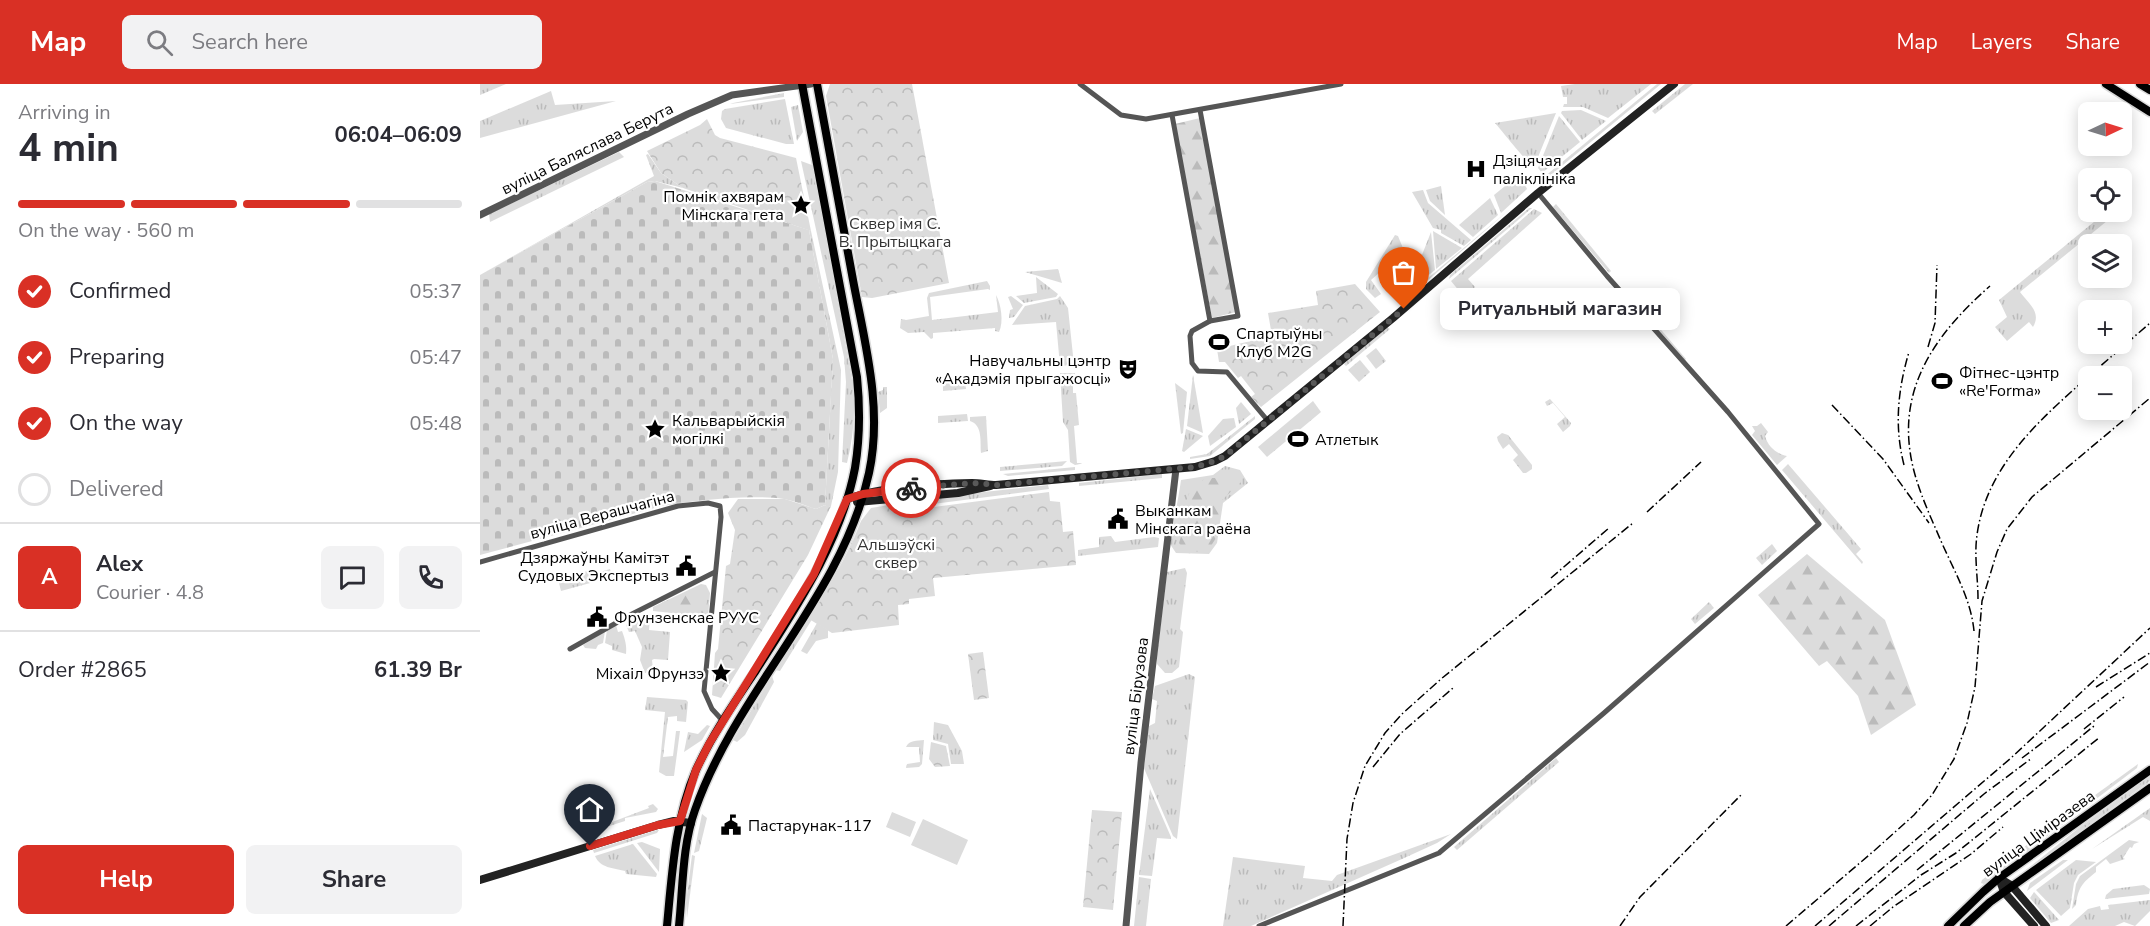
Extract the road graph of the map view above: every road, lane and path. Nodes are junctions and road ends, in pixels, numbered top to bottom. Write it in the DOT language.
graph roads {
  1 [pos="805,84"];
  2 [pos="817,84"];
  3 [pos="1080,84"];
  4 [pos="1341,84"];
  5 [pos="1674,84"];
  6 [pos="2106,84"];
  7 [pos="2140,84"];
  8 [pos="2150,90"];
  9 [pos="1200,111"];
  10 [pos="2150,112"];
  11 [pos="1172,116"];
  12 [pos="1538,193"];
  13 [pos="480,215"];
  14 [pos="1210,321"];
  15 [pos="1268,421"];
  16 [pos="1176,469"];
  17 [pos="862,498"];
  18 [pos="847,499"];
  19 [pos="480,562"];
  20 [pos="715,572"];
  21 [pos="570,649"];
  22 [pos="723,721"];
  23 [pos="734,727"];
  24 [pos="2150,770"];
  25 [pos="2150,788"];
  26 [pos="680,821"];
  27 [pos="691,823"];
  28 [pos="1999,878"];
  29 [pos="480,880"];
  30 [pos="2008,889"];
  31 [pos="668,926"];
  32 [pos="679,926"];
  33 [pos="1126,926"];
  34 [pos="1259,926"];
  35 [pos="1948,926"];
  36 [pos="1964,926"];
  37 [pos="2034,926"];
  38 [pos="2046,926"];
  1 -- 13 [label="street, вуліца Баляслава Берута"];
  1 -- 18 [label="main road"];
  2 -- 17 [label="main road"];
  3 -- 11 [label="street"];
  4 -- 9 [label="street"];
  5 -- 12 [label="main road"];
  6 -- 10 [label="main road"];
  7 -- 8 [label="main road"];
  9 -- 11 [label="street"];
  9 -- 14 [label="street"];
  11 -- 14 [label="street"];
  12 -- 15 [label="main road"];
  12 -- 34 [label="street"];
  14 -- 15 [label="street"];
  15 -- 16 [label="main road"];
  16 -- 17 [label="main road"];
  16 -- 33 [label="street, вуліца Бірузова"];
  17 -- 18 [label="main road"];
  17 -- 23 [label="main road"];
  18 -- 22 [label="main road"];
  19 -- 20 [label="street, вуліца Верашчагіна"];
  20 -- 21 [label="street"];
  20 -- 22 [label="street"];
  22 -- 23 [label="main road"];
  22 -- 26 [label="main road"];
  23 -- 27 [label="main road"];
  24 -- 28 [label="main road, вуліца Ціміразева"];
  25 -- 30 [label="main road, вуліца Ціміразева"];
  26 -- 27 [label="main road"];
  26 -- 29 [label="main road"];
  26 -- 31 [label="main road"];
  27 -- 32 [label="main road"];
  28 -- 30 [label="main road"];
  28 -- 35 [label="main road, вуліца Ціміразева"];
  30 -- 36 [label="main road, вуліца Ціміразева"];
  30 -- 37 [label="main road"];
  30 -- 38 [label="main road"];
}
